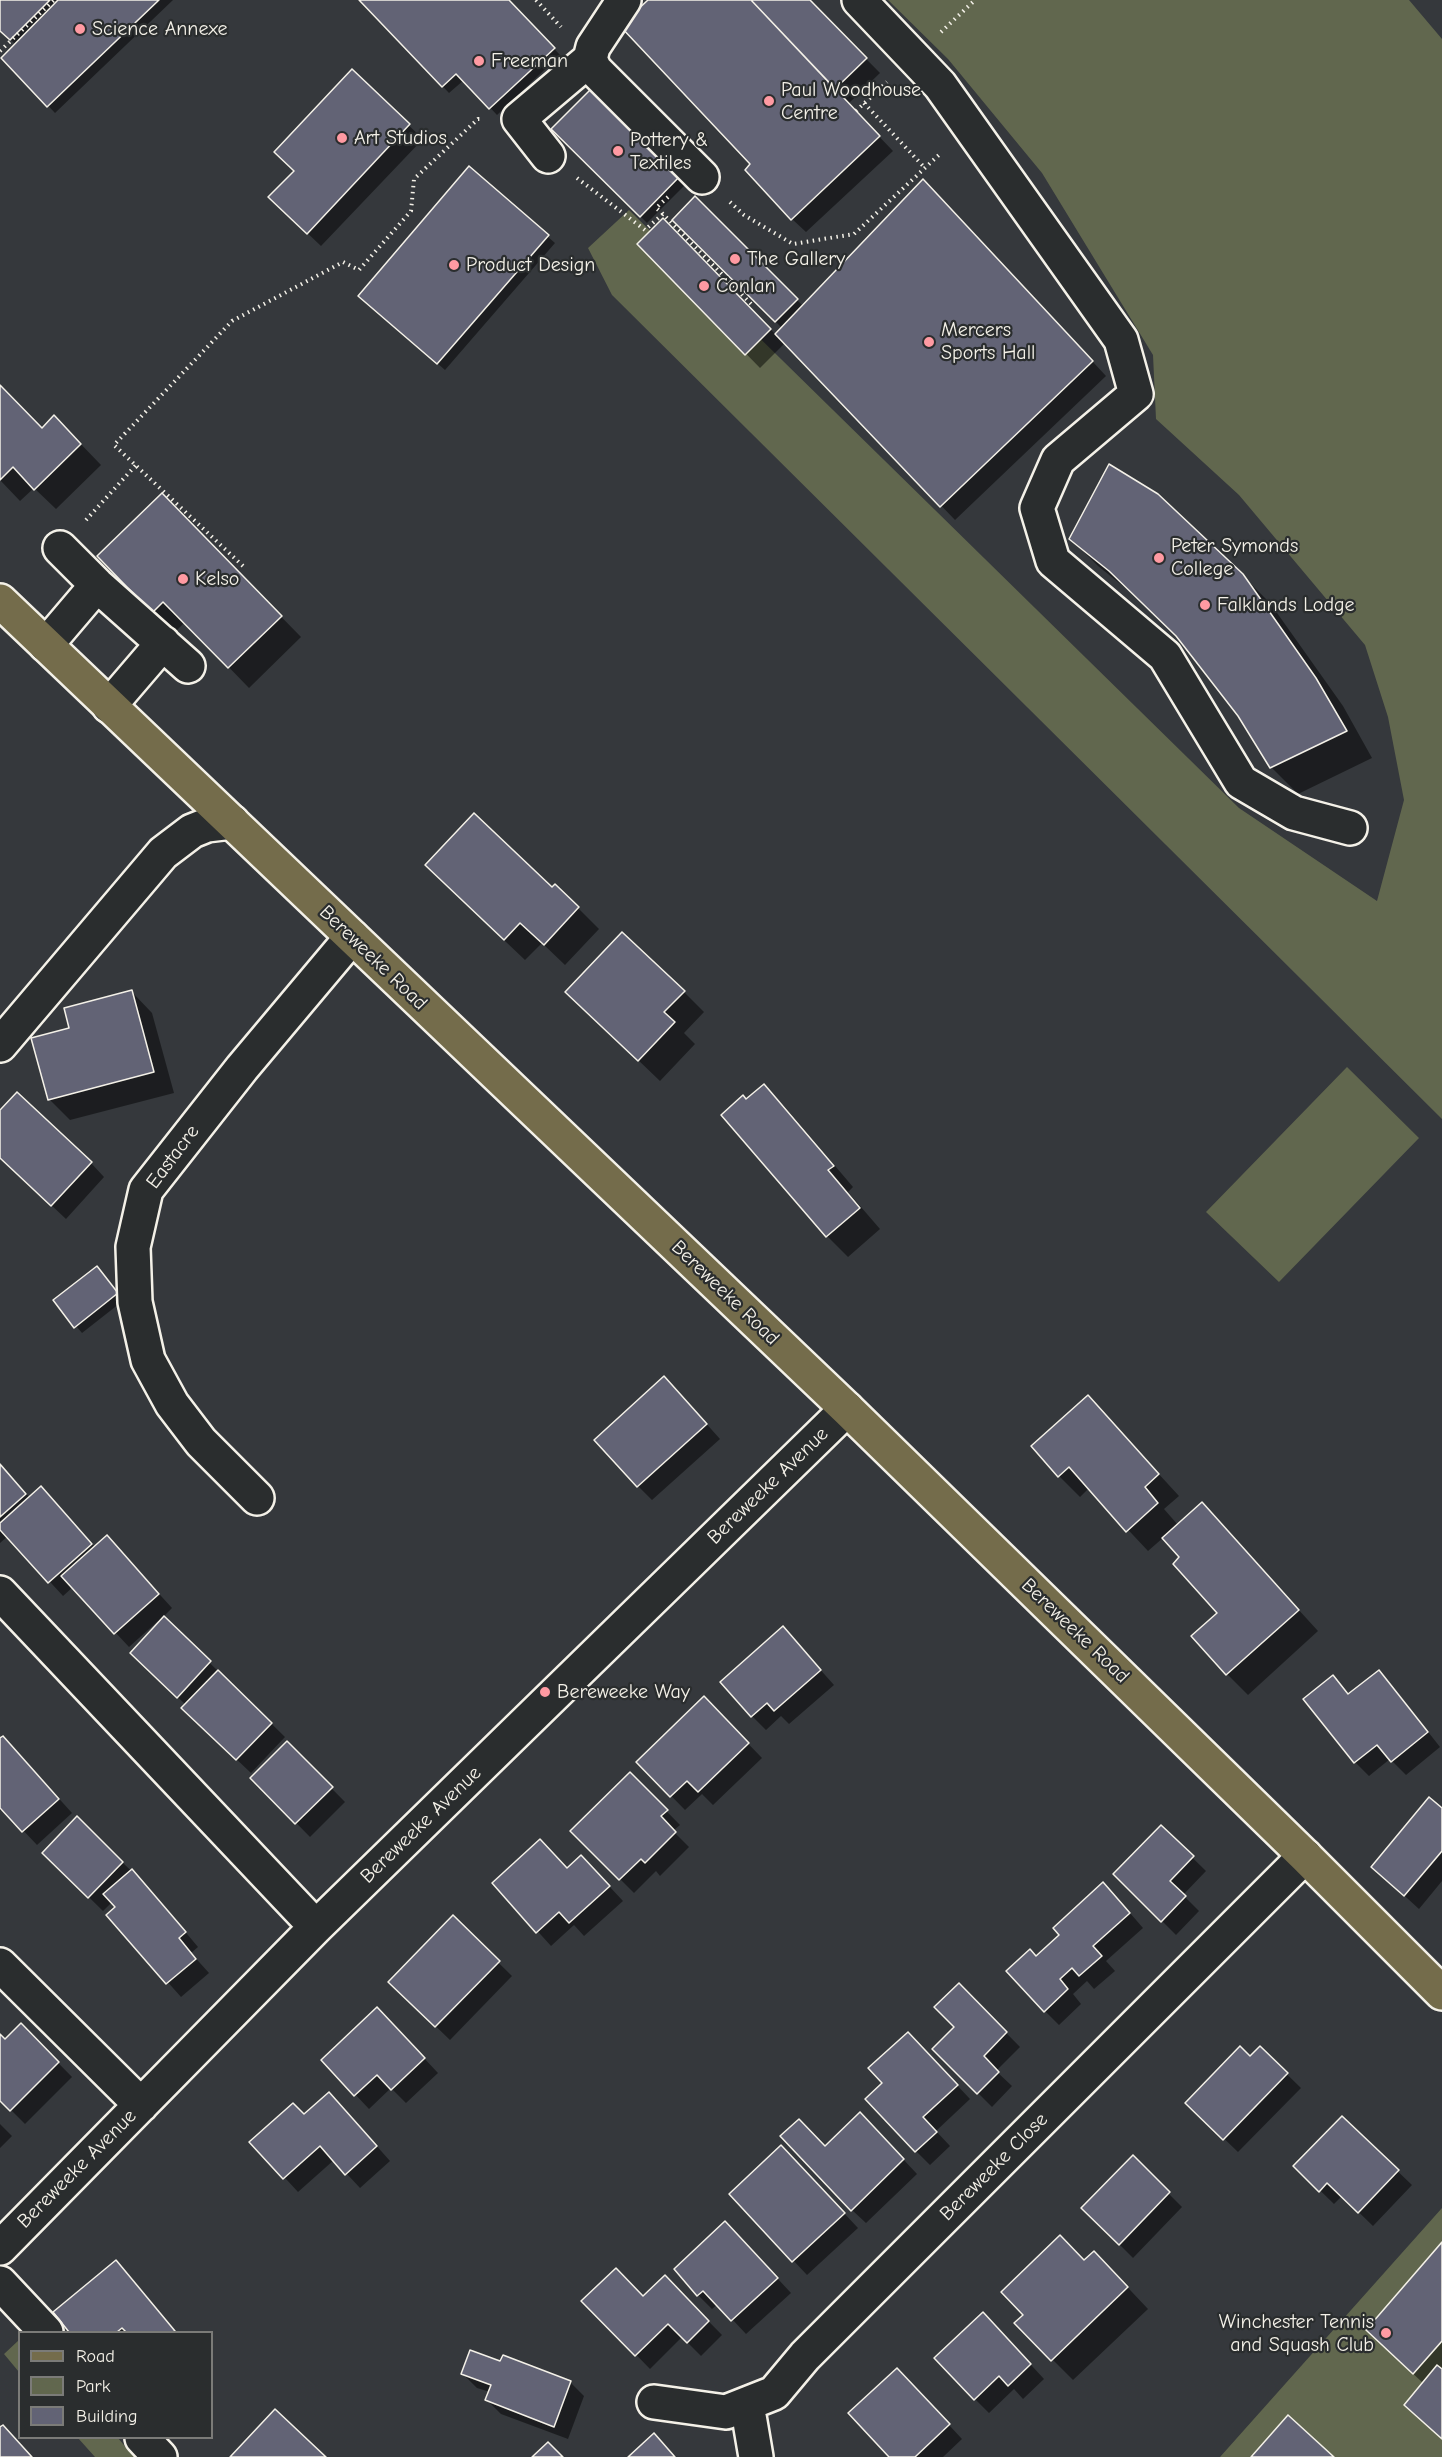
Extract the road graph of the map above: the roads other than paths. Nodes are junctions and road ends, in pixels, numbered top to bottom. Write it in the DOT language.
graph roads {
  1 [pos="624,0"];
  2 [pos="859,0"];
  3 [pos="590,59"];
  4 [pos="548,156"];
  5 [pos="702,177"];
  6 [pos="60,548"];
  7 [pos="97,585"];
  8 [pos="0,602"];
  9 [pos="163,643"];
  10 [pos="46,645"];
  11 [pos="188,666"];
  12 [pos="109,706"];
  13 [pos="232,822"];
  14 [pos="1350,828"];
  15 [pos="352,937"];
  16 [pos="0,1045"];
  17 [pos="847,1409"];
  18 [pos="257,1498"];
  19 [pos="0,1593"];
  20 [pos="1305,1856"];
  21 [pos="316,1927"];
  22 [pos="0,1965"];
  23 [pos="1442,1993"];
  24 [pos="141,2105"];
  25 [pos="0,2248"];
  26 [pos="0,2283"];
  27 [pos="45,2331"];
  28 [pos="654,2402"];
  29 [pos="747,2404"];
  30 [pos="143,2439"];
  31 [pos="160,2457"];
  32 [pos="756,2457"];
  1 -- 3 [label="street"];
  2 -- 14 [label="street"];
  3 -- 4 [label="street"];
  3 -- 5 [label="street"];
  6 -- 7 [label="street"];
  7 -- 9 [label="street"];
  7 -- 10 [label="street"];
  8 -- 10 [label="main road, Bereweeke Road"];
  9 -- 11 [label="street"];
  9 -- 12 [label="street"];
  10 -- 12 [label="main road, Bereweeke Road"];
  12 -- 13 [label="main road, Bereweeke Road"];
  13 -- 15 [label="main road, Bereweeke Road"];
  13 -- 16 [label="street"];
  15 -- 17 [label="main road, Bereweeke Road"];
  15 -- 18 [label="street, Eastacre"];
  17 -- 20 [label="main road, Bereweeke Road"];
  17 -- 21 [label="street, Bereweeke Avenue"];
  19 -- 21 [label="street"];
  20 -- 23 [label="main road, Bereweeke Road"];
  20 -- 29 [label="street, Bereweeke Close"];
  21 -- 24 [label="street, Bereweeke Avenue"];
  22 -- 24 [label="street"];
  24 -- 25 [label="street, Bereweeke Avenue"];
  26 -- 27 [label="street"];
  28 -- 29 [label="street, Bereweeke Close"];
  29 -- 32 [label="street"];
  30 -- 31 [label="street"];
}
